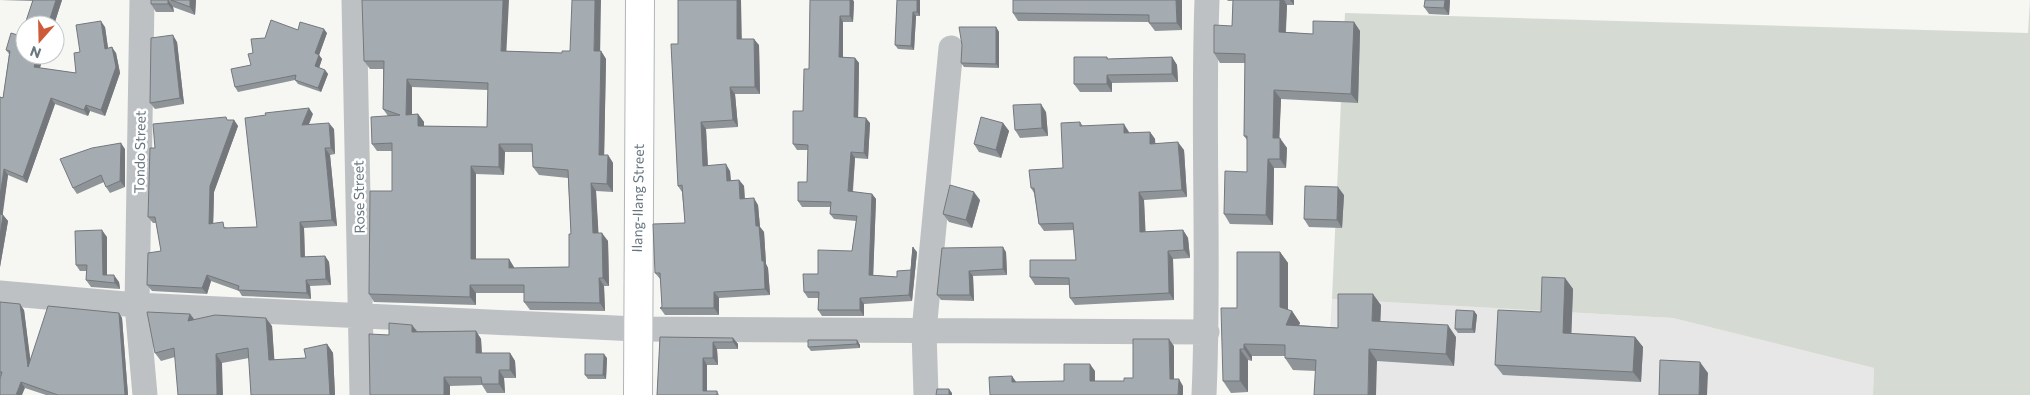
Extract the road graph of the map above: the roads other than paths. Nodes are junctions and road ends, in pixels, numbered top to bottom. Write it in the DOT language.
graph roads {
  1 [pos="142,0"];
  2 [pos="354,0"];
  3 [pos="640,0"];
  4 [pos="1207,0"];
  5 [pos="952,48"];
  6 [pos="0,293"];
  7 [pos="137,305"];
  8 [pos="362,317"];
  9 [pos="636,329"];
  10 [pos="924,331"];
  11 [pos="1207,332"];
  12 [pos="145,395"];
  13 [pos="362,395"];
  14 [pos="638,395"];
  15 [pos="926,395"];
  16 [pos="1204,395"];
  1 -- 7 [label="street, Tondo Street"];
  2 -- 8 [label="street, Rose Street"];
  3 -- 9 [label="main road, Ilang-Ilang Street"];
  4 -- 11 [label="street"];
  5 -- 10 [label="street"];
  6 -- 7 [label="street"];
  7 -- 8 [label="street"];
  7 -- 12 [label="street, Tondo Street"];
  8 -- 9 [label="street"];
  8 -- 13 [label="street, Rose Street"];
  9 -- 10 [label="street"];
  9 -- 14 [label="main road, Ilang-Ilang Street"];
  10 -- 11 [label="street"];
  10 -- 15 [label="street"];
  11 -- 16 [label="street"];
}
